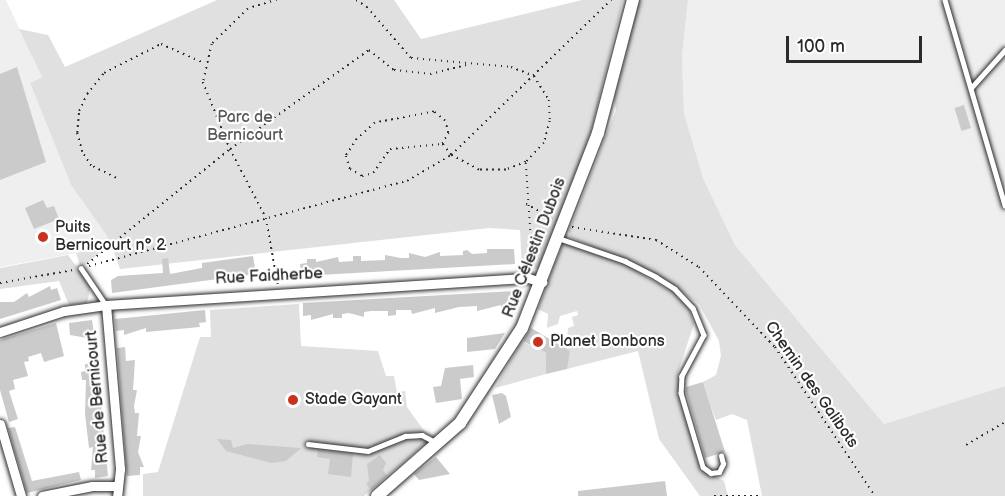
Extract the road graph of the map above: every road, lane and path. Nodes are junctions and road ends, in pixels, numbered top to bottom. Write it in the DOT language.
graph roads {
  1 [pos="277,0"];
  2 [pos="356,0"];
  3 [pos="611,0"];
  4 [pos="633,0"];
  5 [pos="945,0"];
  6 [pos="1005,50"];
  7 [pos="205,64"];
  8 [pos="467,65"];
  9 [pos="534,76"];
  10 [pos="971,88"];
  11 [pos="441,144"];
  12 [pos="230,148"];
  13 [pos="451,155"];
  14 [pos="526,162"];
  15 [pos="116,178"];
  16 [pos="526,204"];
  17 [pos="1005,205"];
  18 [pos="266,218"];
  19 [pos="563,225"];
  20 [pos="558,238"];
  21 [pos="81,268"];
  22 [pos="528,278"];
  23 [pos="542,282"];
  24 [pos="0,283"];
  25 [pos="279,292"];
  26 [pos="106,305"];
  27 [pos="0,332"];
  28 [pos="1005,422"];
  29 [pos="0,424"];
  30 [pos="308,444"];
  31 [pos="438,444"];
  32 [pos="966,445"];
  33 [pos="721,456"];
  34 [pos="118,491"];
  35 [pos="21,496"];
  36 [pos="42,496"];
  37 [pos="377,496"];
  38 [pos="714,496"];
  39 [pos="759,496"];
  40 [pos="875,496"];
  1 -- 7 [label="path"];
  2 -- 8 [label="path"];
  3 -- 9 [label="path"];
  4 -- 19 [label="street, Rue Célestin Dubois"];
  5 -- 10 [label="lane"];
  6 -- 10 [label="lane"];
  7 -- 12 [label="path"];
  7 -- 15 [label="path"];
  8 -- 9 [label="path"];
  8 -- 12 [label="path"];
  9 -- 13 [label="path"];
  9 -- 14 [label="path"];
  10 -- 17 [label="lane"];
  11 -- 11 [label="path"];
  11 -- 13 [label="path"];
  12 -- 18 [label="path"];
  12 -- 21 [label="path"];
  13 -- 14 [label="path"];
  13 -- 18 [label="path"];
  14 -- 16 [label="path"];
  16 -- 19 [label="path"];
  16 -- 22 [label="path"];
  18 -- 21 [label="path"];
  18 -- 25 [label="path"];
  19 -- 20 [label="street, Rue Célestin Dubois"];
  19 -- 40 [label="path, Chemin des Galibots"];
  20 -- 23 [label="street, Rue Célestin Dubois"];
  20 -- 33 [label="lane"];
  21 -- 24 [label="path"];
  21 -- 26 [label="lane"];
  22 -- 23 [label="street, Rue Faidherbe"];
  22 -- 25 [label="street, Rue Faidherbe"];
  23 -- 31 [label="street, Rue Célestin Dubois"];
  25 -- 26 [label="street, Rue Faidherbe"];
  26 -- 27 [label="street, Rue Faidherbe"];
  26 -- 34 [label="street, Rue de Bernicourt"];
  28 -- 32 [label="path"];
  29 -- 35 [label="street"];
  30 -- 31 [label="lane"];
  31 -- 37 [label="street, Rue Célestin Dubois"];
  34 -- 36 [label="street"];
  38 -- 39 [label="path"];
}
